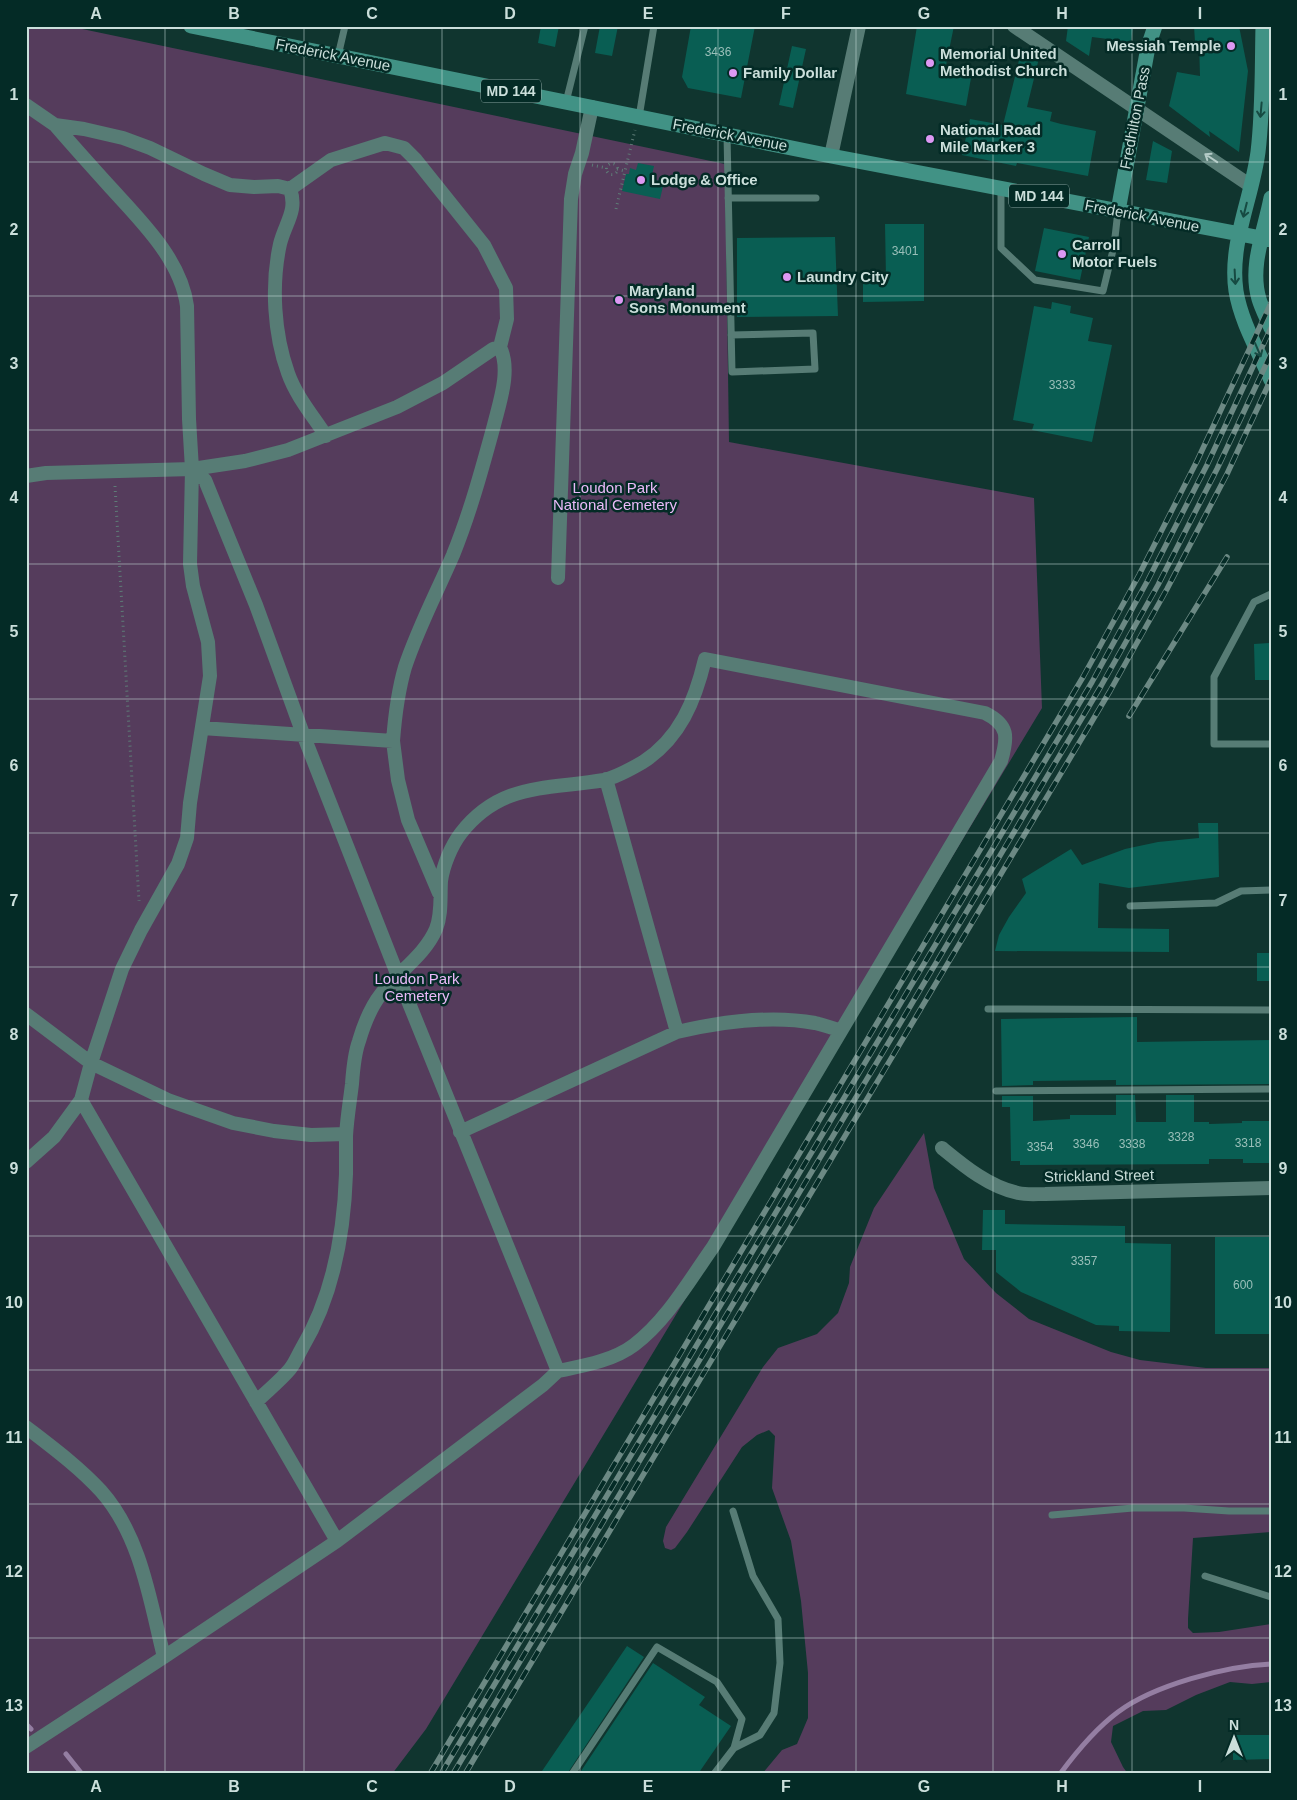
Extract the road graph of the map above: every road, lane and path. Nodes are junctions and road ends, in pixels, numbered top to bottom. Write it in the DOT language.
graph roads {
  1 [pos="190,26"];
  2 [pos="345,26"];
  3 [pos="585,26"];
  4 [pos="654,26"];
  5 [pos="859,26"];
  6 [pos="1014,26"];
  7 [pos="1155,26"];
  8 [pos="1263,26"];
  9 [pos="338,56"];
  10 [pos="566,102"];
  11 [pos="26,105"];
  12 [pos="592,107"];
  13 [pos="1137,109"];
  14 [pos="639,117"];
  15 [pos="54,125"];
  16 [pos="727,135"];
  17 [pos="832,156"];
  18 [pos="586,164"];
  19 [pos="607,168"];
  20 [pos="617,169"];
  21 [pos="625,171"];
  22 [pos="1251,186"];
  23 [pos="290,189"];
  24 [pos="1001,189"];
  25 [pos="728,198"];
  26 [pos="816,198"];
  27 [pos="1271,198"];
  28 [pos="616,209"];
  29 [pos="1118,211"];
  30 [pos="1239,234"];
  31 [pos="1266,239"];
  32 [pos="1271,328"];
  33 [pos="731,335"];
  34 [pos="500,347"];
  35 [pos="1271,380"];
  36 [pos="326,436"];
  37 [pos="192,469"];
  38 [pos="114,470"];
  39 [pos="27,474"];
  40 [pos="558,578"];
  41 [pos="1271,594"];
  42 [pos="202,728"];
  43 [pos="304,734"];
  44 [pos="393,741"];
  45 [pos="1271,744"];
  46 [pos="606,779"];
  47 [pos="1271,890"];
  48 [pos="441,898"];
  49 [pos="1130,906"];
  50 [pos="141,930"];
  51 [pos="398,976"];
  52 [pos="988,1009"];
  53 [pos="1271,1010"];
  54 [pos="26,1014"];
  55 [pos="842,1031"];
  56 [pos="677,1032"];
  57 [pos="90,1063"];
  58 [pos="1271,1089"];
  59 [pos="996,1091"];
  60 [pos="81,1100"];
  61 [pos="460,1132"];
  62 [pos="346,1134"];
  63 [pos="942,1148"];
  64 [pos="26,1162"];
  65 [pos="1271,1188"];
  66 [pos="558,1371"];
  67 [pos="256,1402"];
  68 [pos="26,1427"];
  69 [pos="733,1511"];
  70 [pos="1271,1511"];
  71 [pos="1052,1515"];
  72 [pos="337,1541"];
  73 [pos="1204,1576"];
  74 [pos="1271,1596"];
  75 [pos="164,1657"];
  76 [pos="26,1747"];
  77 [pos="734,1748"];
  78 [pos="572,1774"];
  79 [pos="714,1774"];
  1 -- 9 [label="main road, Frederick Avenue / MD 144"];
  2 -- 9 [label="lane"];
  3 -- 10 [label="lane"];
  4 -- 14 [label="lane"];
  5 -- 17 [label="street"];
  6 -- 13 [label="street"];
  7 -- 13 [label="main road, Fredhilton Pass"];
  8 -- 22 [label="main road, one-way"];
  9 -- 10 [label="main road, Frederick Avenue / MD 144"];
  10 -- 12 [label="main road, Frederick Avenue / MD 144"];
  11 -- 15 [label="street"];
  12 -- 14 [label="main road, Frederick Avenue / MD 144"];
  12 -- 40 [label="street"];
  22 -- 13 [label="street, one-way"];
  13 -- 29 [label="main road, Fredhilton Pass"];
  14 -- 16 [label="main road, Frederick Avenue / MD 144"];
  14 -- 21 [label="path"];
  15 -- 23 [label="street"];
  15 -- 37 [label="street"];
  16 -- 17 [label="main road, Frederick Avenue / MD 144"];
  16 -- 25 [label="lane"];
  17 -- 24 [label="main road, Frederick Avenue / MD 144"];
  18 -- 19 [label="path"];
  19 -- 20 [label="path"];
  19 -- 20 [label="path"];
  20 -- 21 [label="path"];
  21 -- 28 [label="path"];
  22 -- 30 [label="main road, one-way"];
  23 -- 34 [label="street"];
  23 -- 36 [label="street"];
  24 -- 29 [label="main road, Frederick Avenue / MD 144"];
  24 -- 29 [label="lane"];
  25 -- 26 [label="lane"];
  25 -- 33 [label="lane"];
  27 -- 31 [label="main road"];
  29 -- 30 [label="main road, Frederick Avenue / MD 144"];
  30 -- 31 [label="main road, Frederick Avenue / MD 144"];
  30 -- 35 [label="main road, one-way"];
  31 -- 32 [label="main road"];
  33 -- 33 [label="lane"];
  34 -- 36 [label="street"];
  34 -- 44 [label="street"];
  36 -- 37 [label="street"];
  37 -- 38 [label="street"];
  37 -- 42 [label="street"];
  37 -- 43 [label="street"];
  38 -- 39 [label="street"];
  38 -- 50 [label="path"];
  41 -- 45 [label="lane"];
  42 -- 43 [label="street"];
  42 -- 50 [label="street"];
  43 -- 44 [label="street"];
  43 -- 51 [label="street"];
  44 -- 48 [label="street"];
  46 -- 48 [label="street"];
  46 -- 55 [label="street"];
  46 -- 56 [label="street"];
  47 -- 49 [label="lane"];
  48 -- 51 [label="street"];
  50 -- 57 [label="street"];
  51 -- 61 [label="street"];
  51 -- 62 [label="street"];
  52 -- 53 [label="lane"];
  54 -- 57 [label="street"];
  55 -- 56 [label="street"];
  55 -- 66 [label="street"];
  56 -- 61 [label="street"];
  57 -- 60 [label="street"];
  57 -- 62 [label="street"];
  58 -- 59 [label="lane"];
  60 -- 64 [label="street"];
  60 -- 67 [label="street"];
  61 -- 66 [label="street"];
  62 -- 67 [label="street"];
  63 -- 65 [label="street, Strickland Street"];
  66 -- 72 [label="street"];
  67 -- 72 [label="street"];
  68 -- 75 [label="street"];
  69 -- 77 [label="lane"];
  70 -- 71 [label="lane"];
  72 -- 75 [label="street"];
  73 -- 74 [label="lane"];
  75 -- 76 [label="street"];
  77 -- 78 [label="lane"];
  77 -- 79 [label="lane"];
}
